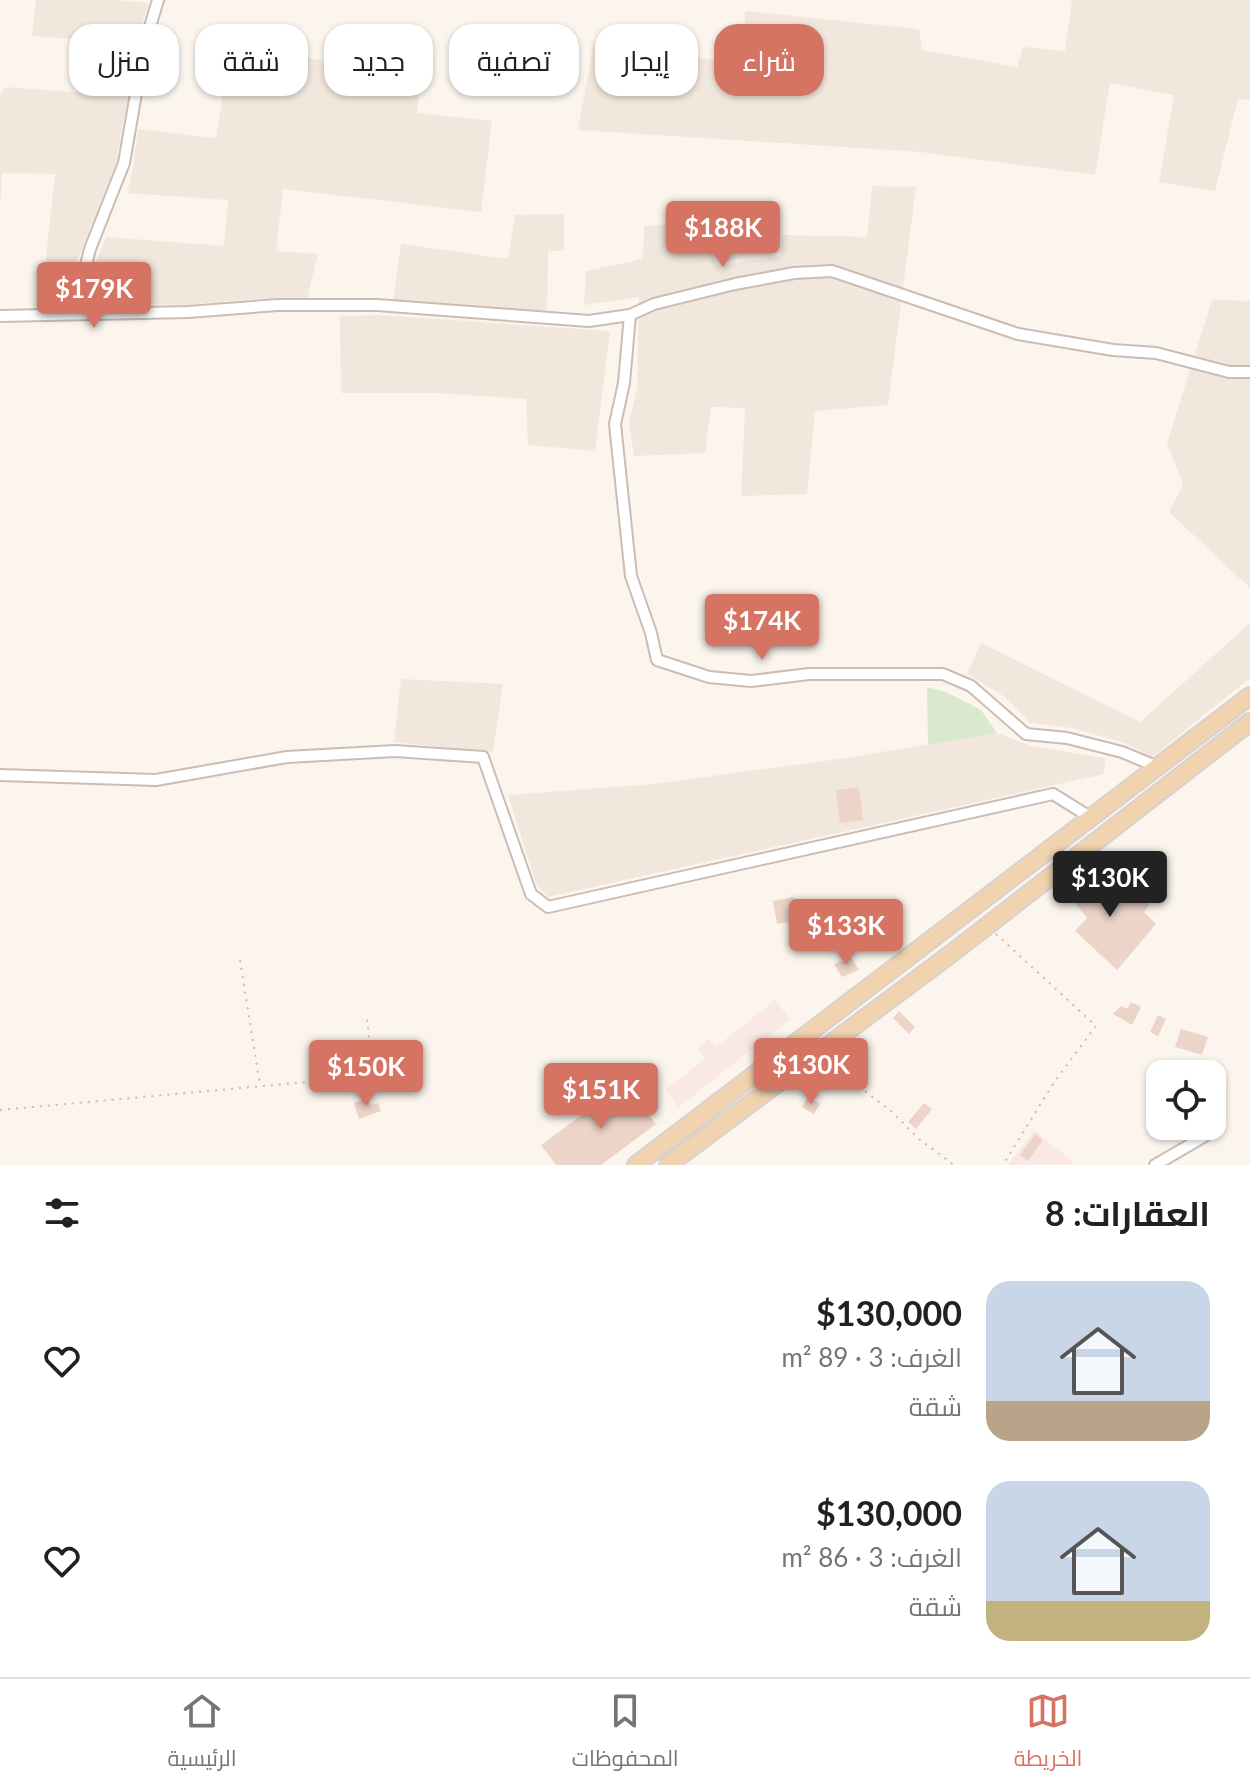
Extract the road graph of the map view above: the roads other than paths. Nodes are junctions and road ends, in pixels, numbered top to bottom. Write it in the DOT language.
graph roads {
  1 [pos="158,0"];
  2 [pos="100,313"];
  3 [pos="630,315"];
  4 [pos="0,316"];
  5 [pos="1250,372"];
  6 [pos="1250,696"];
  7 [pos="1250,722"];
  8 [pos="1158,767"];
  9 [pos="0,775"];
  10 [pos="1090,817"];
  11 [pos="1198,1140"];
  12 [pos="636,1165"];
  13 [pos="668,1165"];
  14 [pos="1155,1165"];
  1 -- 2 [label="street"];
  2 -- 3 [label="street"];
  2 -- 4 [label="street"];
  3 -- 5 [label="street"];
  3 -- 8 [label="street"];
  6 -- 8 [label="main road"];
  7 -- 13 [label="main road"];
  8 -- 10 [label="main road"];
  9 -- 10 [label="street"];
  10 -- 12 [label="main road"];
  11 -- 14 [label="street"];
}
